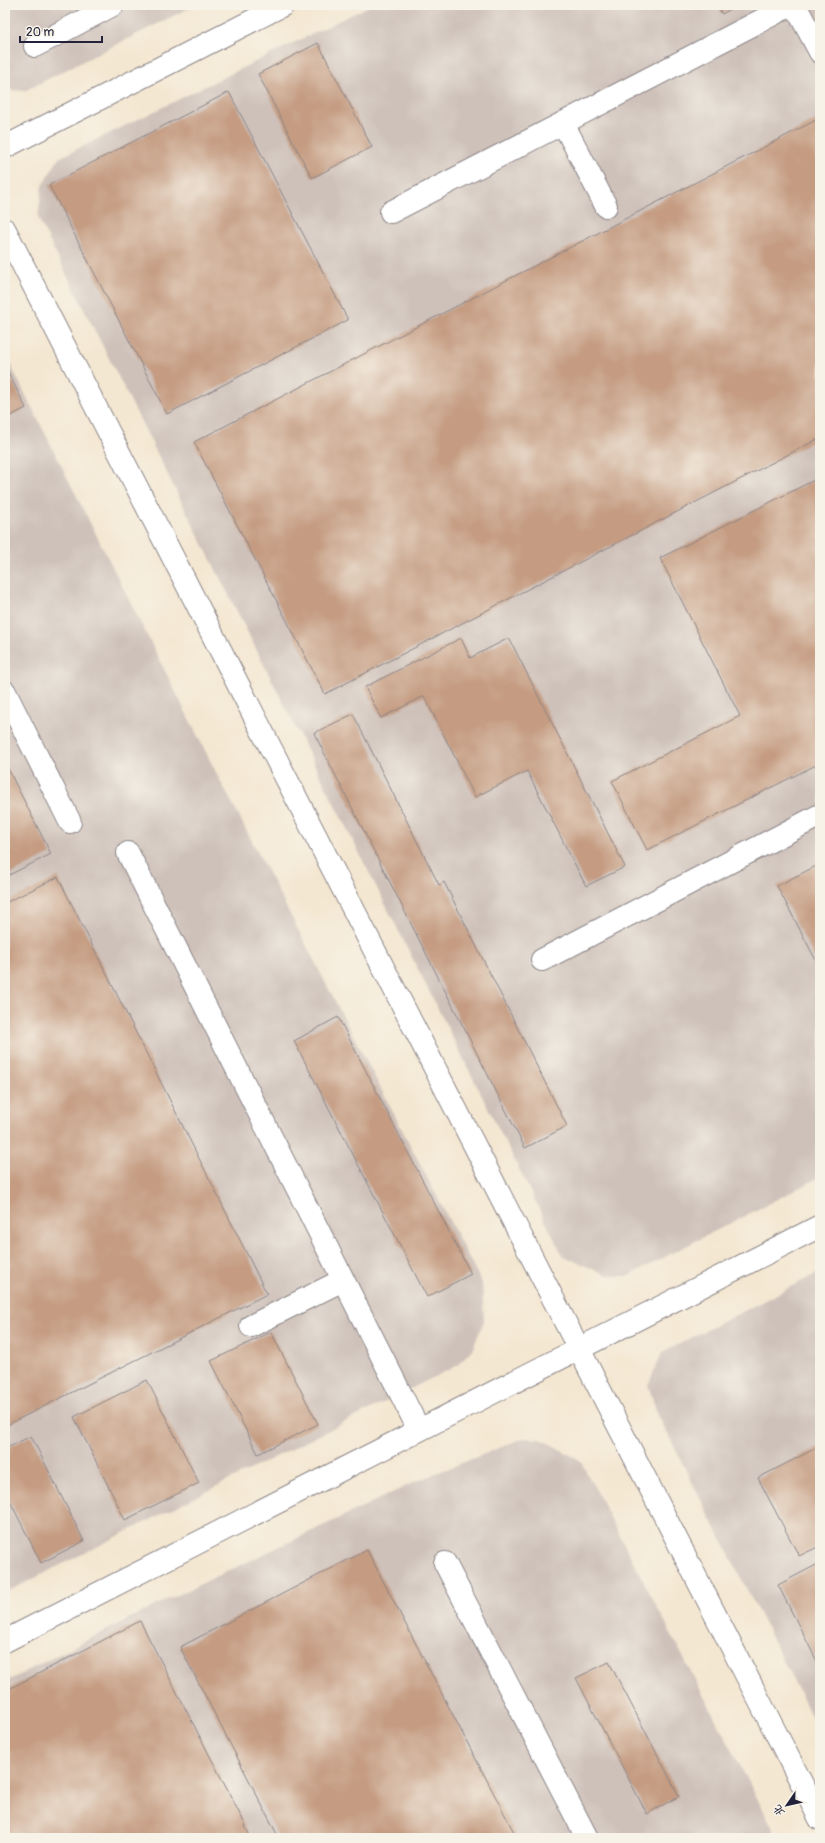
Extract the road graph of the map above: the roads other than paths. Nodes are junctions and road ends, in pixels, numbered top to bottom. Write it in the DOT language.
graph roads {
  1 [pos="113,5"];
  2 [pos="283,5"];
  3 [pos="791,5"];
  4 [pos="795,5"];
  5 [pos="35,46"];
  6 [pos="820,52"];
  7 [pos="563,123"];
  8 [pos="5,147"];
  9 [pos="606,206"];
  10 [pos="391,212"];
  11 [pos="5,230"];
  12 [pos="5,692"];
  13 [pos="820,815"];
  14 [pos="70,822"];
  15 [pos="128,853"];
  16 [pos="542,960"];
  17 [pos="820,1226"];
  18 [pos="343,1280"];
  19 [pos="251,1326"];
  20 [pos="578,1349"];
  21 [pos="419,1430"];
  22 [pos="445,1563"];
  23 [pos="5,1641"];
  24 [pos="820,1819"];
  25 [pos="587,1838"];
  1 -- 5 [label="street"];
  2 -- 8 [label="street"];
  3 -- 7 [label="street"];
  4 -- 6 [label="street"];
  7 -- 9 [label="street"];
  7 -- 10 [label="street"];
  11 -- 20 [label="street"];
  12 -- 14 [label="street"];
  13 -- 16 [label="street"];
  15 -- 18 [label="street"];
  17 -- 20 [label="street"];
  18 -- 19 [label="street"];
  18 -- 21 [label="street"];
  20 -- 21 [label="street"];
  20 -- 24 [label="street"];
  21 -- 23 [label="street"];
  22 -- 25 [label="street"];
}
